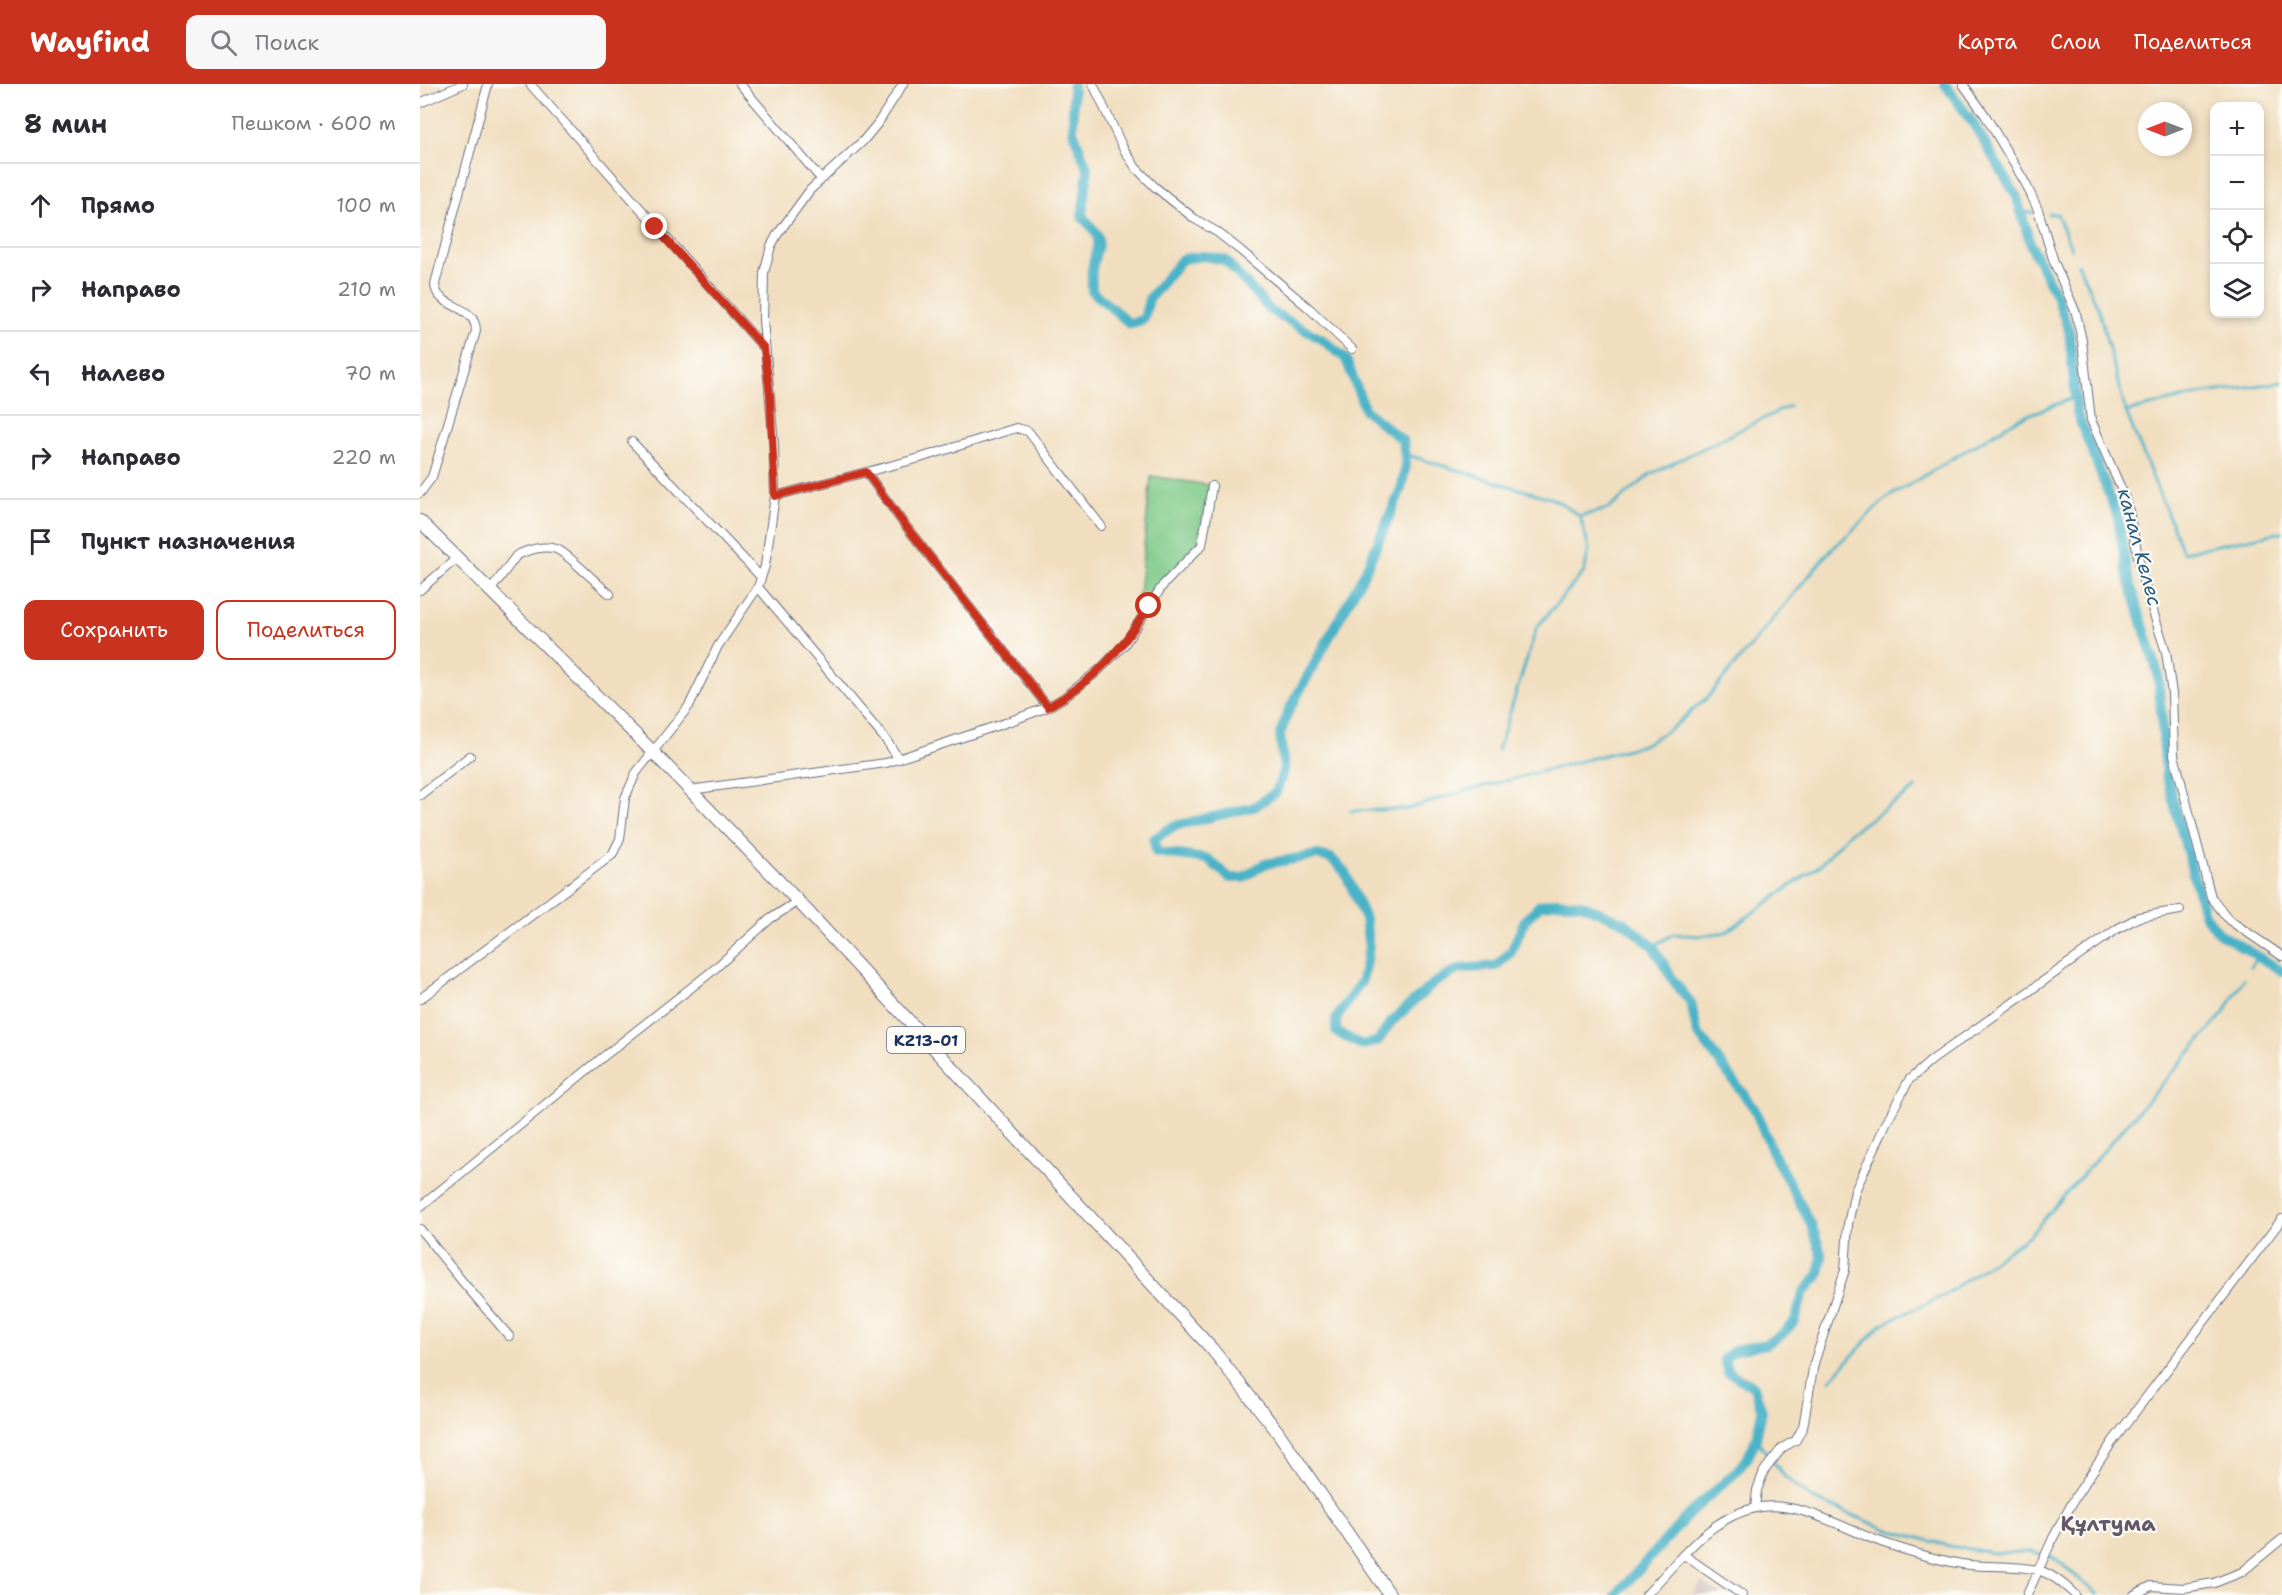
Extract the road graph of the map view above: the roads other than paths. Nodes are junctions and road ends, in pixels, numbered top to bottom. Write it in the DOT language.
graph roads {
  1 [pos="463,84"];
  2 [pos="488,84"];
  3 [pos="530,84"];
  4 [pos="740,84"];
  5 [pos="903,84"];
  6 [pos="1093,84"];
  7 [pos="1963,84"];
  8 [pos="420,103"];
  9 [pos="821,179"];
  10 [pos="764,348"];
  11 [pos="1352,350"];
  12 [pos="632,442"];
  13 [pos="866,472"];
  14 [pos="1212,486"];
  15 [pos="420,493"];
  16 [pos="775,496"];
  17 [pos="420,521"];
  18 [pos="1101,526"];
  19 [pos="457,558"];
  20 [pos="761,577"];
  21 [pos="758,587"];
  22 [pos="420,590"];
  23 [pos="490,591"];
  24 [pos="610,594"];
  25 [pos="1048,707"];
  26 [pos="652,751"];
  27 [pos="470,756"];
  28 [pos="898,759"];
  29 [pos="690,790"];
  30 [pos="420,795"];
  31 [pos="798,902"];
  32 [pos="2180,910"];
  33 [pos="2282,956"];
  34 [pos="420,999"];
  35 [pos="420,1208"];
  36 [pos="2282,1219"];
  37 [pos="420,1229"];
  38 [pos="509,1336"];
  39 [pos="1755,1508"];
  40 [pos="2282,1539"];
  41 [pos="1684,1555"];
  42 [pos="2039,1570"];
  43 [pos="1390,1595"];
  44 [pos="1646,1595"];
  45 [pos="1742,1595"];
  46 [pos="2027,1595"];
  47 [pos="2075,1595"];
  48 [pos="2134,1595"];
  1 -- 8 [label="street"];
  2 -- 15 [label="street"];
  3 -- 10 [label="street"];
  4 -- 9 [label="street"];
  5 -- 9 [label="street"];
  6 -- 11 [label="street"];
  7 -- 33 [label="street"];
  9 -- 10 [label="street"];
  10 -- 16 [label="street"];
  12 -- 20 [label="street"];
  13 -- 16 [label="street"];
  13 -- 18 [label="street"];
  13 -- 25 [label="street"];
  14 -- 25 [label="street"];
  16 -- 20 [label="street"];
  17 -- 19 [label="highway, KZ13-01"];
  19 -- 22 [label="street"];
  19 -- 23 [label="highway, KZ13-01"];
  20 -- 21 [label="street"];
  21 -- 26 [label="street"];
  21 -- 28 [label="street"];
  23 -- 24 [label="street"];
  23 -- 26 [label="highway, KZ13-01"];
  25 -- 28 [label="street"];
  26 -- 29 [label="highway, KZ13-01"];
  26 -- 34 [label="street"];
  27 -- 30 [label="street"];
  28 -- 29 [label="street"];
  29 -- 31 [label="highway, KZ13-01"];
  31 -- 35 [label="street"];
  31 -- 43 [label="highway, KZ13-01"];
  32 -- 39 [label="street"];
  36 -- 42 [label="street"];
  37 -- 38 [label="street"];
  39 -- 41 [label="street"];
  39 -- 42 [label="street"];
  40 -- 48 [label="street"];
  41 -- 44 [label="street"];
  41 -- 45 [label="street"];
  42 -- 46 [label="street"];
  42 -- 47 [label="street"];
}
